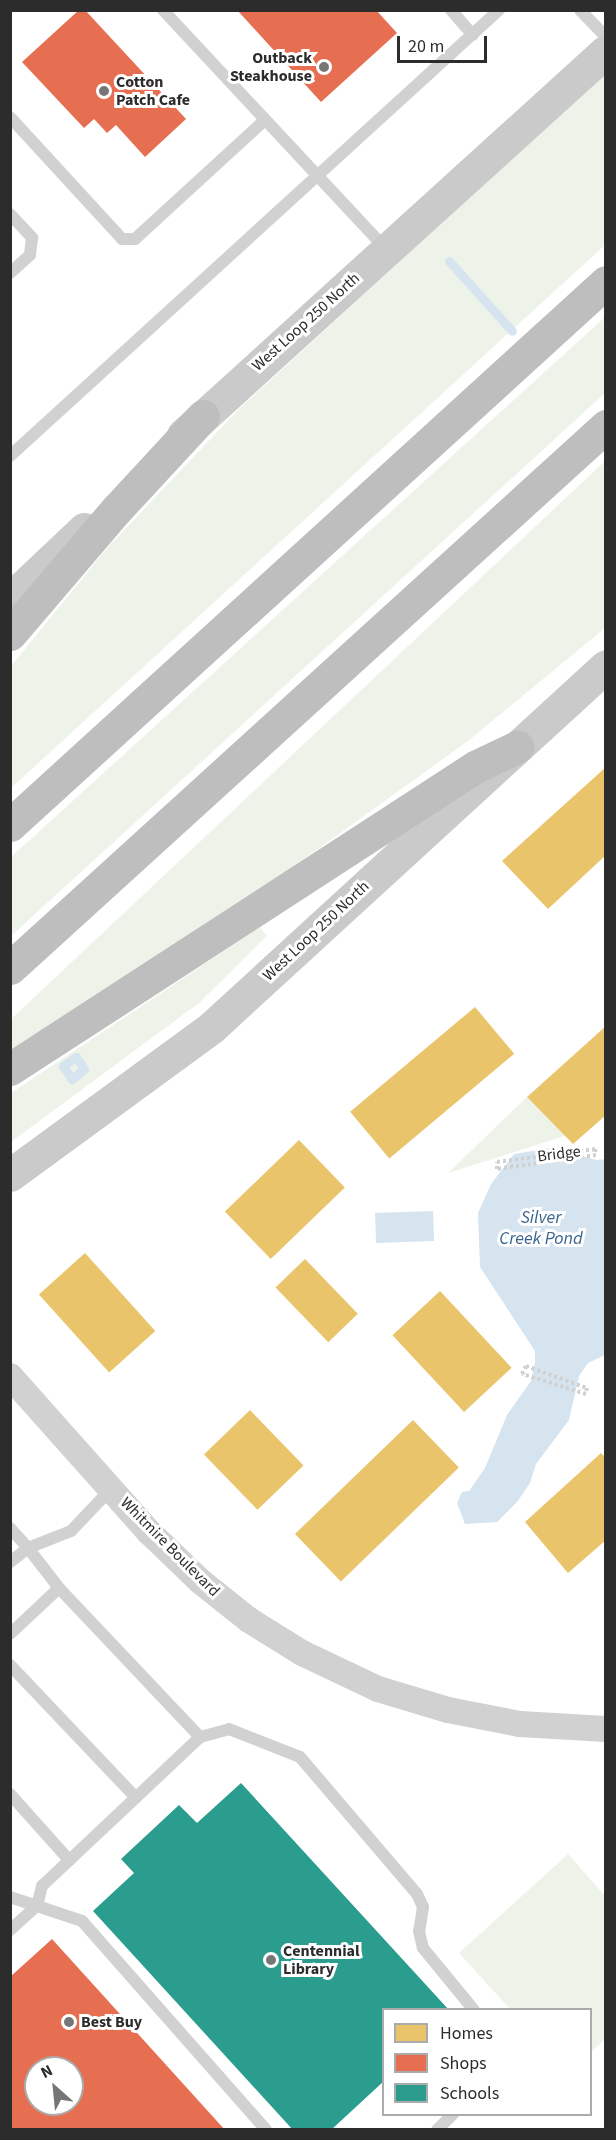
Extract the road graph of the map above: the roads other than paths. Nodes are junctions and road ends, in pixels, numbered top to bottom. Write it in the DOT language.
graph roads {
  1 [pos="163,10"];
  2 [pos="451,10"];
  3 [pos="499,10"];
  4 [pos="580,10"];
  5 [pos="473,35"];
  6 [pos="606,37"];
  7 [pos="606,51"];
  8 [pos="10,117"];
  9 [pos="265,120"];
  10 [pos="319,177"];
  11 [pos="10,214"];
  12 [pos="386,249"];
  13 [pos="10,273"];
  14 [pos="606,282"];
  15 [pos="203,416"];
  16 [pos="606,426"];
  17 [pos="10,456"];
  18 [pos="10,599"];
  19 [pos="10,634"];
  20 [pos="606,666"];
  21 [pos="517,747"];
  22 [pos="10,825"];
  23 [pos="10,968"];
  24 [pos="10,1069"];
  25 [pos="10,1175"];
  26 [pos="10,1376"];
  27 [pos="111,1489"];
  28 [pos="10,1528"];
  29 [pos="28,1548"];
  30 [pos="10,1562"];
  31 [pos="59,1588"];
  32 [pos="10,1634"];
  33 [pos="10,1665"];
  34 [pos="606,1729"];
  35 [pos="200,1737"];
  36 [pos="10,1794"];
  37 [pos="136,1798"];
  38 [pos="69,1860"];
  39 [pos="10,1897"];
  40 [pos="37,1906"];
  41 [pos="10,1930"];
  42 [pos="472,2008"];
  43 [pos="452,2116"];
  44 [pos="266,2130"];
  45 [pos="437,2130"];
  1 -- 9 [label="lane"];
  2 -- 5 [label="lane"];
  3 -- 5 [label="lane"];
  4 -- 6 [label="lane"];
  5 -- 10 [label="lane"];
  7 -- 12 [label="main road, West Loop 250 North"];
  8 -- 9 [label="lane"];
  9 -- 10 [label="lane"];
  10 -- 12 [label="lane"];
  10 -- 17 [label="lane"];
  11 -- 13 [label="lane"];
  12 -- 15 [label="main road, West Loop 250 North"];
  14 -- 22 [label="highway"];
  15 -- 18 [label="main road, West Loop 250 North"];
  15 -- 19 [label="highway"];
  16 -- 23 [label="highway"];
  20 -- 21 [label="main road, West Loop 250 North"];
  21 -- 24 [label="highway"];
  21 -- 25 [label="main road, West Loop 250 North"];
  26 -- 27 [label="street, Whitmire Boulevard"];
  27 -- 29 [label="lane"];
  27 -- 34 [label="street, Whitmire Boulevard"];
  28 -- 29 [label="lane"];
  29 -- 30 [label="lane"];
  29 -- 31 [label="lane"];
  31 -- 32 [label="lane"];
  31 -- 35 [label="lane"];
  33 -- 37 [label="lane"];
  35 -- 37 [label="lane"];
  35 -- 42 [label="lane"];
  36 -- 38 [label="lane"];
  37 -- 38 [label="lane"];
  38 -- 40 [label="lane"];
  39 -- 40 [label="lane"];
  40 -- 41 [label="lane"];
  40 -- 44 [label="lane"];
  43 -- 45 [label="lane"];
}
